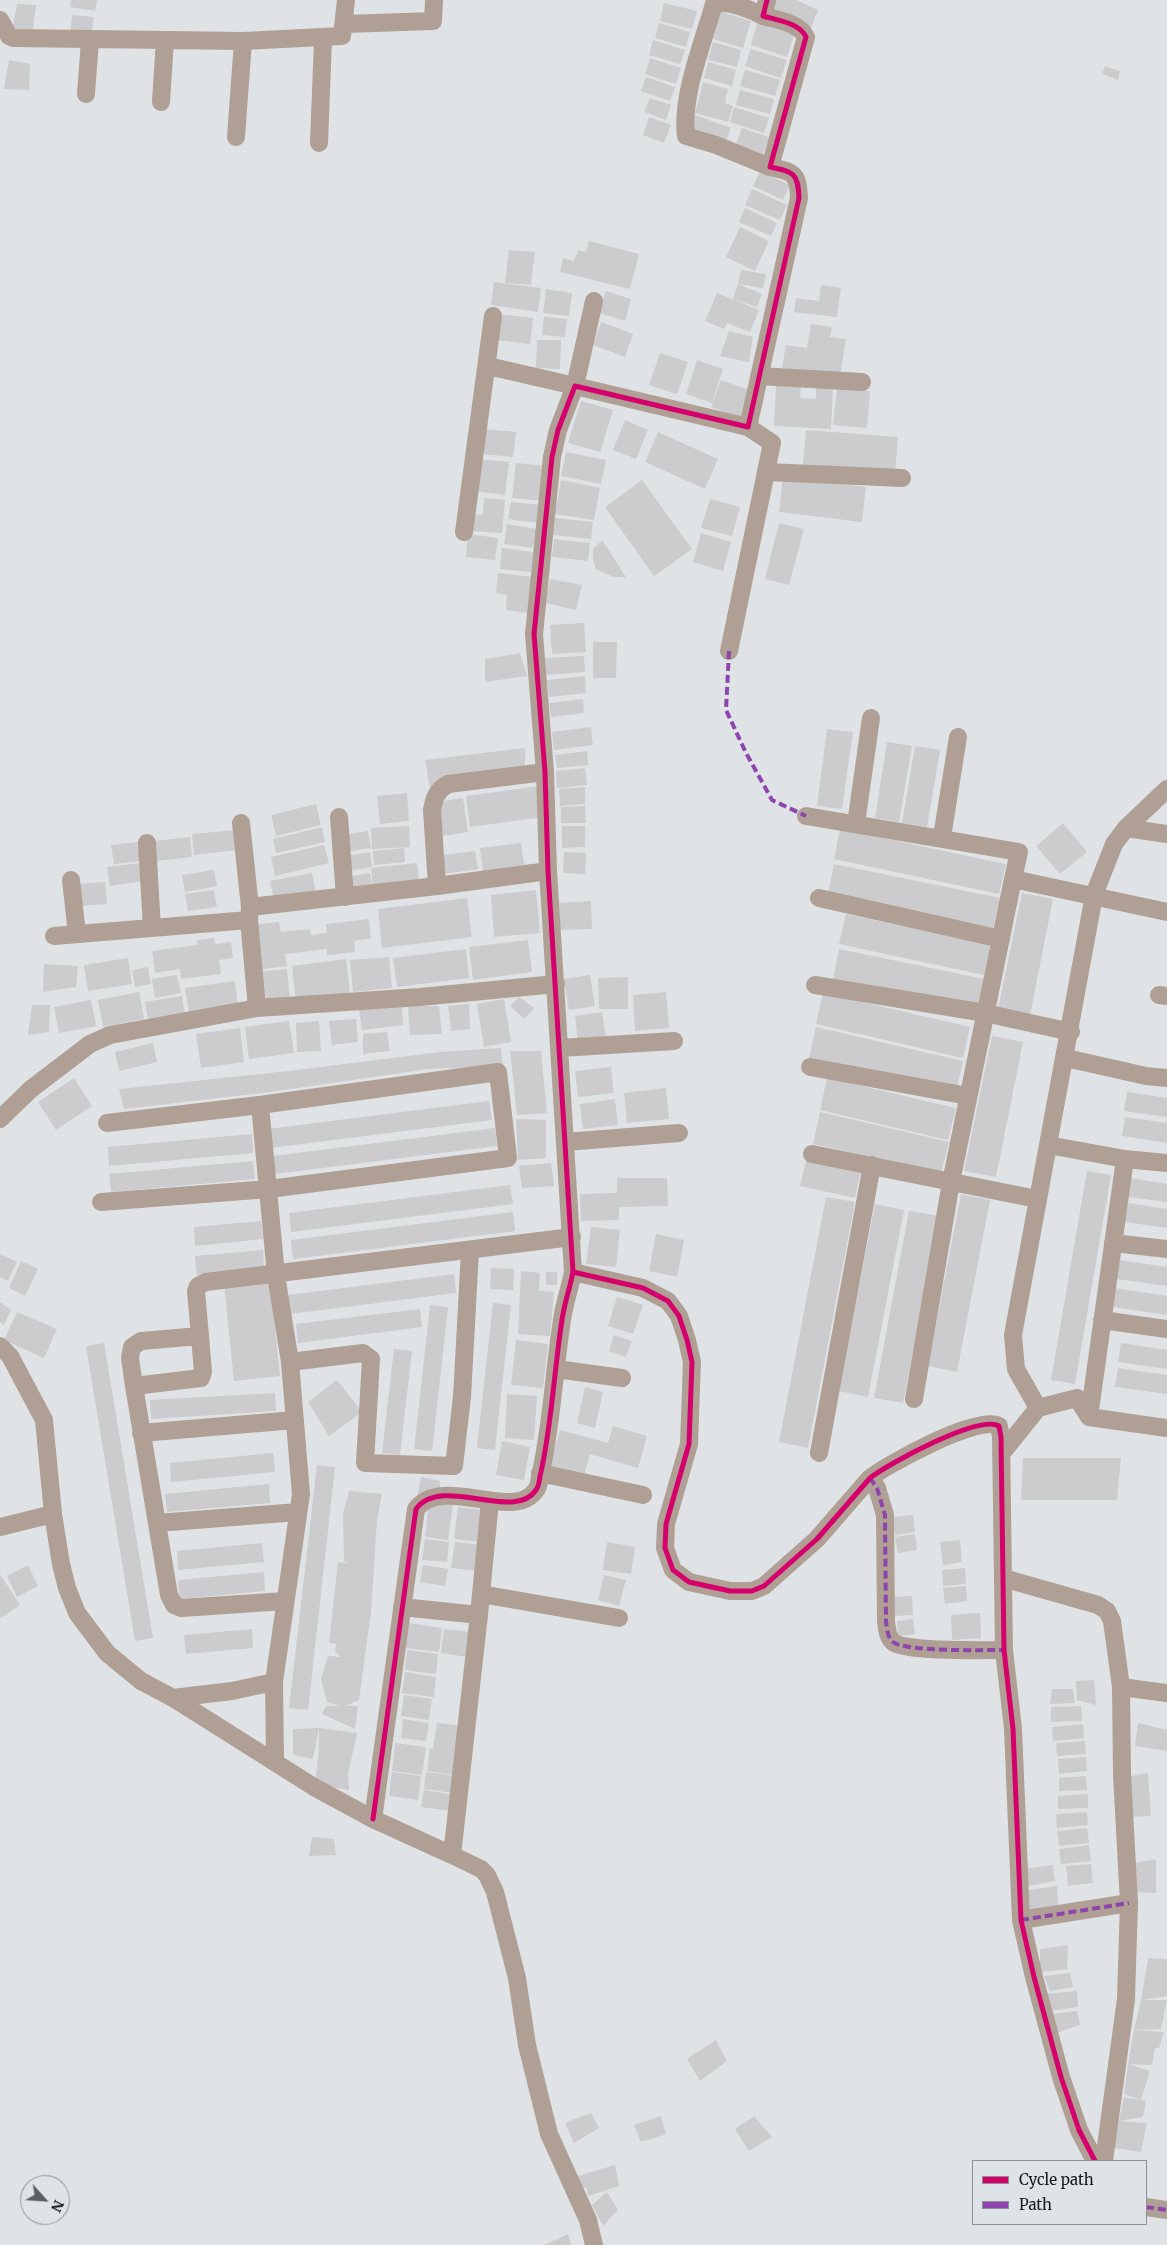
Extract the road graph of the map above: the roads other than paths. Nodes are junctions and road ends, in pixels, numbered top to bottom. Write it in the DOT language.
graph roads {
  1 [pos="346,0"];
  2 [pos="434,0"];
  3 [pos="765,8"];
  4 [pos="0,20"];
  5 [pos="345,24"];
  6 [pos="323,39"];
  7 [pos="90,40"];
  8 [pos="165,40"];
  9 [pos="243,41"];
  10 [pos="86,94"];
  11 [pos="161,102"];
  12 [pos="236,137"];
  13 [pos="319,143"];
  14 [pos="770,167"];
  15 [pos="594,300"];
  16 [pos="493,316"];
  17 [pos="488,366"];
  18 [pos="758,376"];
  19 [pos="862,382"];
  20 [pos="575,386"];
  21 [pos="748,428"];
  22 [pos="767,472"];
  23 [pos="902,478"];
  24 [pos="464,532"];
  25 [pos="729,651"];
  26 [pos="871,718"];
  27 [pos="958,737"];
  28 [pos="546,772"];
  29 [pos="1167,789"];
  30 [pos="806,816"];
  31 [pos="339,817"];
  32 [pos="241,823"];
  33 [pos="856,824"];
  34 [pos="1126,828"];
  35 [pos="1167,834"];
  36 [pos="942,838"];
  37 [pos="147,843"];
  38 [pos="548,870"];
  39 [pos="1013,879"];
  40 [pos="70,880"];
  41 [pos="437,886"];
  42 [pos="1094,895"];
  43 [pos="345,897"];
  44 [pos="819,898"];
  45 [pos="1167,912"];
  46 [pos="249,914"];
  47 [pos="152,928"];
  48 [pos="77,934"];
  49 [pos="54,936"];
  50 [pos="1001,939"];
  51 [pos="556,984"];
  52 [pos="815,984"];
  53 [pos="257,1008"];
  54 [pos="985,1013"];
  55 [pos="1071,1032"];
  56 [pos="674,1041"];
  57 [pos="560,1048"];
  58 [pos="1066,1058"];
  59 [pos="810,1067"];
  60 [pos="1167,1078"];
  61 [pos="968,1096"];
  62 [pos="260,1105"];
  63 [pos="0,1119"];
  64 [pos="107,1123"];
  65 [pos="679,1133"];
  66 [pos="566,1142"];
  67 [pos="1048,1145"];
  68 [pos="812,1154"];
  69 [pos="1125,1159"];
  70 [pos="1167,1163"];
  71 [pos="872,1165"];
  72 [pos="951,1182"];
  73 [pos="269,1189"];
  74 [pos="1037,1199"];
  75 [pos="101,1202"];
  76 [pos="572,1237"];
  77 [pos="1114,1243"];
  78 [pos="1167,1249"];
  79 [pos="470,1251"];
  80 [pos="574,1272"];
  81 [pos="276,1275"];
  82 [pos="1102,1320"];
  83 [pos="1167,1329"];
  84 [pos="200,1336"];
  85 [pos="0,1346"];
  86 [pos="290,1362"];
  87 [pos="556,1369"];
  88 [pos="622,1378"];
  89 [pos="134,1386"];
  90 [pos="914,1399"];
  91 [pos="1038,1408"];
  92 [pos="1089,1417"];
  93 [pos="295,1420"];
  94 [pos="1167,1428"];
  95 [pos="141,1433"];
  96 [pos="819,1453"];
  97 [pos="1002,1454"];
  98 [pos="540,1473"];
  99 [pos="870,1478"];
  100 [pos="642,1495"];
  101 [pos="490,1501"];
  102 [pos="298,1512"];
  103 [pos="53,1514"];
  104 [pos="157,1523"];
  105 [pos="0,1527"];
  106 [pos="1003,1578"];
  107 [pos="481,1594"];
  108 [pos="285,1601"];
  109 [pos="402,1607"];
  110 [pos="479,1615"];
  111 [pos="619,1618"];
  112 [pos="1004,1650"];
  113 [pos="274,1682"];
  114 [pos="1121,1687"];
  115 [pos="1167,1693"];
  116 [pos="173,1698"];
  117 [pos="275,1761"];
  118 [pos="373,1820"];
  119 [pos="452,1855"];
  120 [pos="1129,1903"];
  121 [pos="1021,1920"];
  122 [pos="1094,2160"];
  123 [pos="1104,2160"];
  124 [pos="1147,2207"];
  125 [pos="1167,2210"];
  126 [pos="594,2245"];
  1 -- 5 [label="street"];
  2 -- 5 [label="street"];
  3 -- 14 [label="street"];
  3 -- 14 [label="street"];
  4 -- 7 [label="street"];
  5 -- 6 [label="street"];
  6 -- 9 [label="street"];
  6 -- 13 [label="street"];
  7 -- 8 [label="street"];
  7 -- 10 [label="street"];
  8 -- 9 [label="street"];
  8 -- 11 [label="street"];
  9 -- 12 [label="street"];
  14 -- 18 [label="street"];
  15 -- 20 [label="street"];
  16 -- 17 [label="street"];
  17 -- 20 [label="street"];
  17 -- 24 [label="street"];
  18 -- 19 [label="street"];
  18 -- 21 [label="street"];
  20 -- 21 [label="street"];
  20 -- 28 [label="street"];
  21 -- 22 [label="street"];
  22 -- 23 [label="street"];
  22 -- 25 [label="street"];
  26 -- 33 [label="street"];
  27 -- 36 [label="street"];
  28 -- 38 [label="street"];
  28 -- 41 [label="street"];
  29 -- 34 [label="street"];
  30 -- 33 [label="street"];
  31 -- 43 [label="street"];
  32 -- 46 [label="street"];
  33 -- 36 [label="street"];
  34 -- 35 [label="street"];
  34 -- 42 [label="street"];
  36 -- 39 [label="street"];
  37 -- 47 [label="street"];
  38 -- 41 [label="street"];
  38 -- 51 [label="street"];
  39 -- 42 [label="street"];
  39 -- 50 [label="street"];
  40 -- 48 [label="street"];
  41 -- 43 [label="street"];
  42 -- 45 [label="street"];
  42 -- 55 [label="street"];
  43 -- 46 [label="street"];
  44 -- 50 [label="street"];
  46 -- 47 [label="street"];
  46 -- 53 [label="street"];
  47 -- 48 [label="street"];
  48 -- 49 [label="street"];
  50 -- 54 [label="street"];
  51 -- 53 [label="street"];
  51 -- 57 [label="street"];
  52 -- 54 [label="street"];
  53 -- 63 [label="street"];
  54 -- 55 [label="street"];
  54 -- 61 [label="street"];
  55 -- 58 [label="street"];
  56 -- 57 [label="street"];
  57 -- 66 [label="street"];
  58 -- 60 [label="street"];
  58 -- 67 [label="street"];
  59 -- 61 [label="street"];
  61 -- 72 [label="street"];
  62 -- 64 [label="street"];
  62 -- 73 [label="street"];
  62 -- 73 [label="street"];
  65 -- 66 [label="street"];
  66 -- 76 [label="street"];
  67 -- 69 [label="street"];
  67 -- 74 [label="street"];
  68 -- 71 [label="street"];
  69 -- 70 [label="street"];
  69 -- 77 [label="street"];
  71 -- 72 [label="street"];
  71 -- 96 [label="street"];
  72 -- 74 [label="street"];
  72 -- 90 [label="street"];
  73 -- 75 [label="street"];
  73 -- 81 [label="street"];
  74 -- 91 [label="street"];
  76 -- 79 [label="street"];
  76 -- 80 [label="street"];
  77 -- 78 [label="street"];
  77 -- 82 [label="street"];
  79 -- 81 [label="street"];
  79 -- 86 [label="street"];
  80 -- 87 [label="street"];
  80 -- 99 [label="street"];
  81 -- 84 [label="street"];
  81 -- 86 [label="street"];
  82 -- 83 [label="street"];
  82 -- 92 [label="street"];
  84 -- 89 [label="street"];
  84 -- 89 [label="street"];
  85 -- 103 [label="street"];
  86 -- 93 [label="street"];
  87 -- 88 [label="street"];
  87 -- 98 [label="street"];
  89 -- 95 [label="street"];
  91 -- 92 [label="street"];
  91 -- 97 [label="street"];
  92 -- 94 [label="street"];
  93 -- 95 [label="street"];
  93 -- 102 [label="street"];
  95 -- 104 [label="street"];
  97 -- 99 [label="street"];
  97 -- 106 [label="street"];
  98 -- 100 [label="street"];
  98 -- 101 [label="street"];
  99 -- 112 [label="street"];
  101 -- 107 [label="street"];
  101 -- 109 [label="street"];
  102 -- 104 [label="street"];
  102 -- 108 [label="street"];
  103 -- 105 [label="street"];
  103 -- 116 [label="street"];
  104 -- 108 [label="street"];
  106 -- 112 [label="street"];
  106 -- 114 [label="street"];
  107 -- 110 [label="street"];
  107 -- 111 [label="street"];
  108 -- 113 [label="street"];
  109 -- 110 [label="street"];
  109 -- 118 [label="street"];
  110 -- 119 [label="street"];
  112 -- 121 [label="street"];
  113 -- 116 [label="street"];
  113 -- 117 [label="street"];
  114 -- 115 [label="street"];
  114 -- 120 [label="street"];
  116 -- 117 [label="street"];
  117 -- 118 [label="street"];
  118 -- 119 [label="street"];
  119 -- 126 [label="street"];
  120 -- 121 [label="street"];
  120 -- 123 [label="street"];
  121 -- 122 [label="street"];
  124 -- 125 [label="street"];
}
